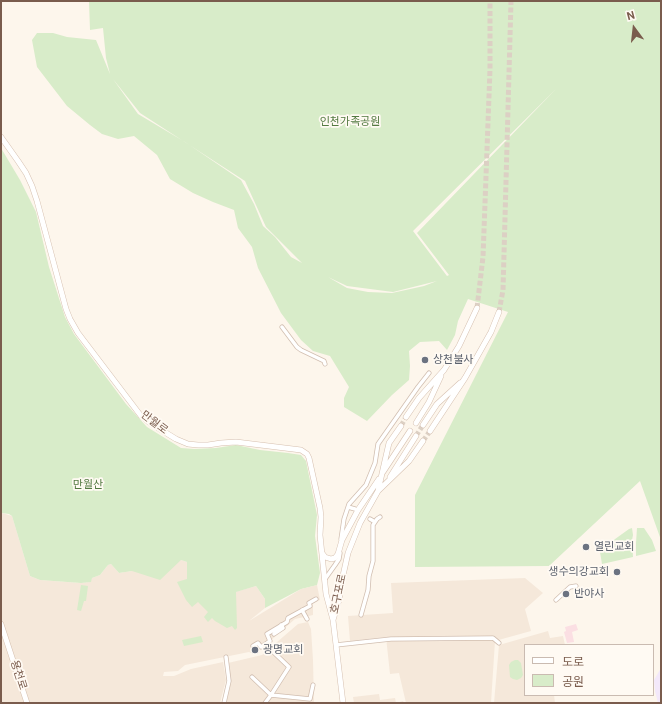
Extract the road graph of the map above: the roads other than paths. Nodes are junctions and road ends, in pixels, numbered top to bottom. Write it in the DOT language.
graph roads {
  1 [pos="1,137"];
  2 [pos="477,308"];
  3 [pos="499,312"];
  4 [pos="282,327"];
  5 [pos="325,364"];
  6 [pos="444,370"];
  7 [pos="429,373"];
  8 [pos="465,378"];
  9 [pos="406,417"];
  10 [pos="416,423"];
  11 [pos="423,425"];
  12 [pos="401,426"];
  13 [pos="410,431"];
  14 [pos="430,431"];
  15 [pos="416,436"];
  16 [pos="423,441"];
  17 [pos="381,476"];
  18 [pos="386,483"];
  19 [pos="378,491"];
  20 [pos="348,506"];
  21 [pos="355,509"];
  22 [pos="380,517"];
  23 [pos="370,518"];
  24 [pos="375,522"];
  25 [pos="341,542"];
  26 [pos="322,552"];
  27 [pos="325,579"];
  28 [pos="576,586"];
  29 [pos="316,599"];
  30 [pos="556,600"];
  31 [pos="302,610"];
  32 [pos="361,615"];
  33 [pos="307,619"];
  34 [pos="333,620"];
  35 [pos="1,624"];
  36 [pos="281,625"];
  37 [pos="274,634"];
  38 [pos="499,643"];
  39 [pos="336,645"];
  40 [pos="253,646"];
  41 [pos="267,646"];
  42 [pos="226,657"];
  43 [pos="252,677"];
  44 [pos="313,685"];
  45 [pos="271,695"];
  46 [pos="27,703"];
  47 [pos="224,703"];
  48 [pos="265,703"];
  49 [pos="343,703"];
  1 -- 26 [label="main road, 만월로"];
  2 -- 6 [label="main road"];
  3 -- 8 [label="main road"];
  4 -- 5 [label="street"];
  6 -- 9 [label="main road"];
  6 -- 10 [label="main road"];
  7 -- 20 [label="street"];
  8 -- 11 [label="main road"];
  8 -- 14 [label="main road"];
  12 -- 17 [label="main road, 호구포로"];
  13 -- 17 [label="main road, 호구포로"];
  15 -- 18 [label="main road, 호구포로"];
  16 -- 18 [label="main road, 호구포로"];
  17 -- 19 [label="main road, 호구포로"];
  17 -- 25 [label="main road"];
  18 -- 19 [label="main road, 호구포로"];
  19 -- 34 [label="main road, 호구포로"];
  20 -- 21 [label="street"];
  20 -- 25 [label="street"];
  22 -- 24 [label="street"];
  23 -- 24 [label="street"];
  24 -- 32 [label="street"];
  25 -- 26 [label="main road"];
  25 -- 27 [label="street"];
  26 -- 27 [label="main road, 만월로"];
  27 -- 34 [label="main road, 만월로"];
  28 -- 30 [label="street"];
  29 -- 31 [label="street"];
  31 -- 33 [label="street"];
  31 -- 36 [label="street"];
  34 -- 39 [label="main road, 호구포로"];
  35 -- 46 [label="main road, 용천로"];
  36 -- 37 [label="street"];
  36 -- 40 [label="street"];
  38 -- 39 [label="street"];
  39 -- 49 [label="main road, 호구포로"];
  41 -- 45 [label="street"];
  42 -- 47 [label="street"];
  43 -- 45 [label="street"];
  44 -- 45 [label="street"];
  45 -- 48 [label="street"];
}
